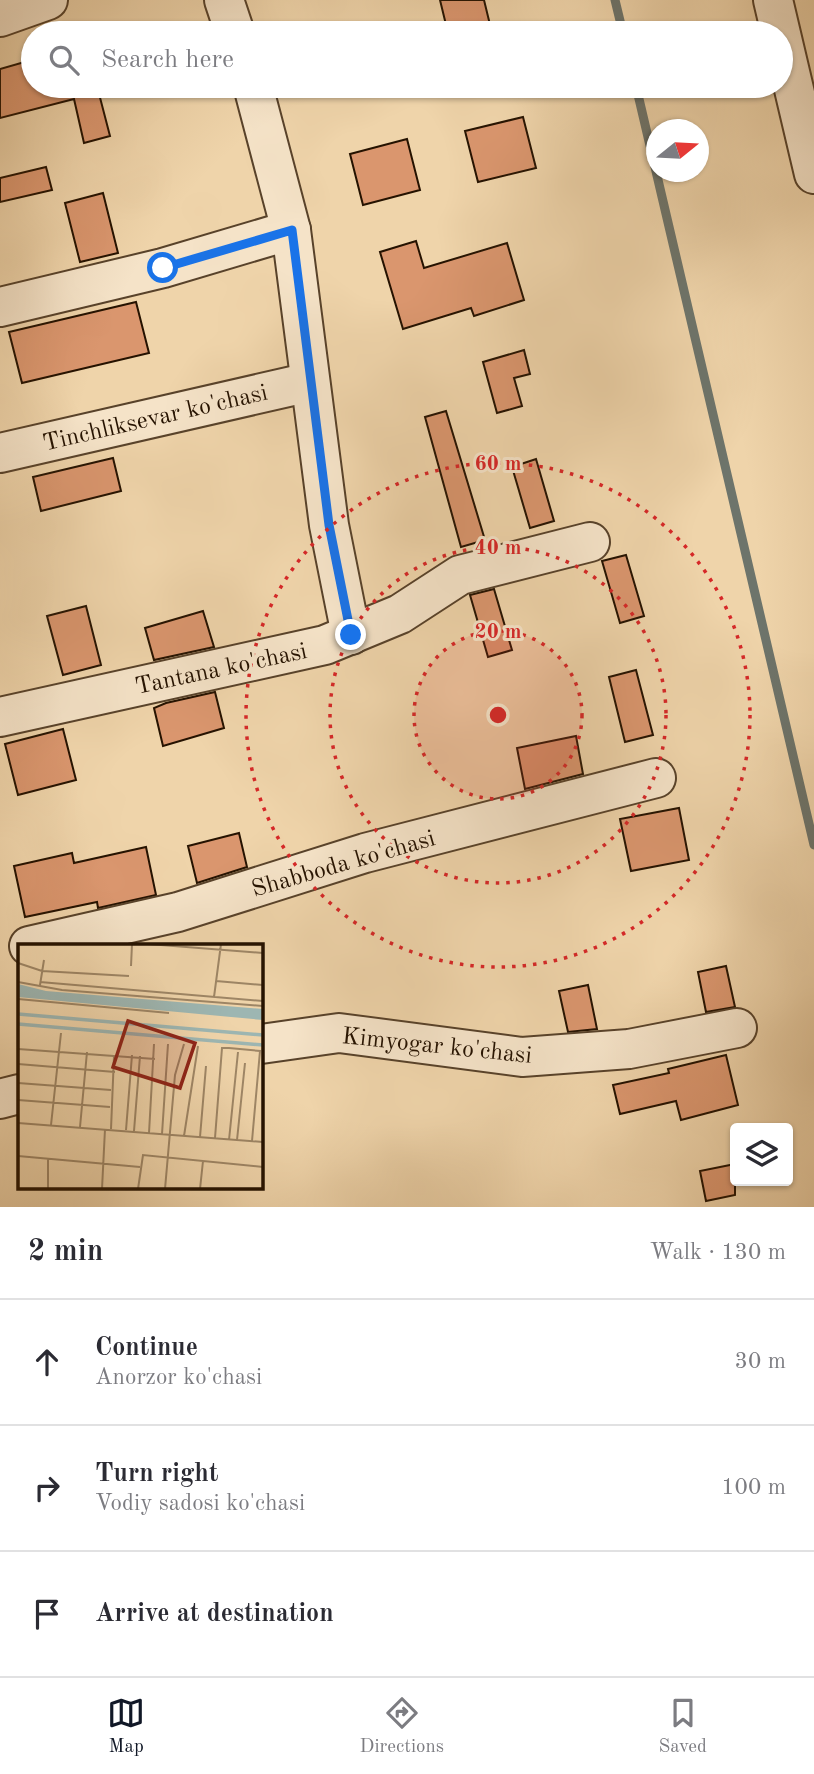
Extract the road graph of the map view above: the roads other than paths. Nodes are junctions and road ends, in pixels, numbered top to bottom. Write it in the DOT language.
graph roads {
  1 [pos="48,0"];
  2 [pos="224,0"];
  3 [pos="773,0"];
  4 [pos="0,17"];
  5 [pos="231,21"];
  6 [pos="778,21"];
  7 [pos="793,85"];
  8 [pos="256,98"];
  9 [pos="814,174"];
  10 [pos="292,230"];
  11 [pos="0,307"];
  12 [pos="310,382"];
  13 [pos="0,453"];
  14 [pos="590,541"];
  15 [pos="351,635"];
  16 [pos="0,716"];
  17 [pos="656,778"];
  18 [pos="38,944"];
  19 [pos="18,948"];
  20 [pos="0,953"];
  21 [pos="737,1028"];
  22 [pos="262,1044"];
  23 [pos="18,1094"];
  24 [pos="0,1099"];
  1 -- 4 [label="street"];
  2 -- 5 [label="street"];
  3 -- 6 [label="street"];
  7 -- 9 [label="street"];
  8 -- 10 [label="street"];
  10 -- 11 [label="street"];
  10 -- 12 [label="street"];
  12 -- 13 [label="street, Tinchliksevar ko'chasi"];
  12 -- 15 [label="street"];
  14 -- 15 [label="street, Tantana ko'chasi"];
  15 -- 16 [label="street, Tantana ko'chasi"];
  17 -- 18 [label="street, Shabboda ko'chasi"];
  19 -- 20 [label="street"];
  21 -- 22 [label="street, Kimyogar ko'chasi"];
  23 -- 24 [label="street"];
}
